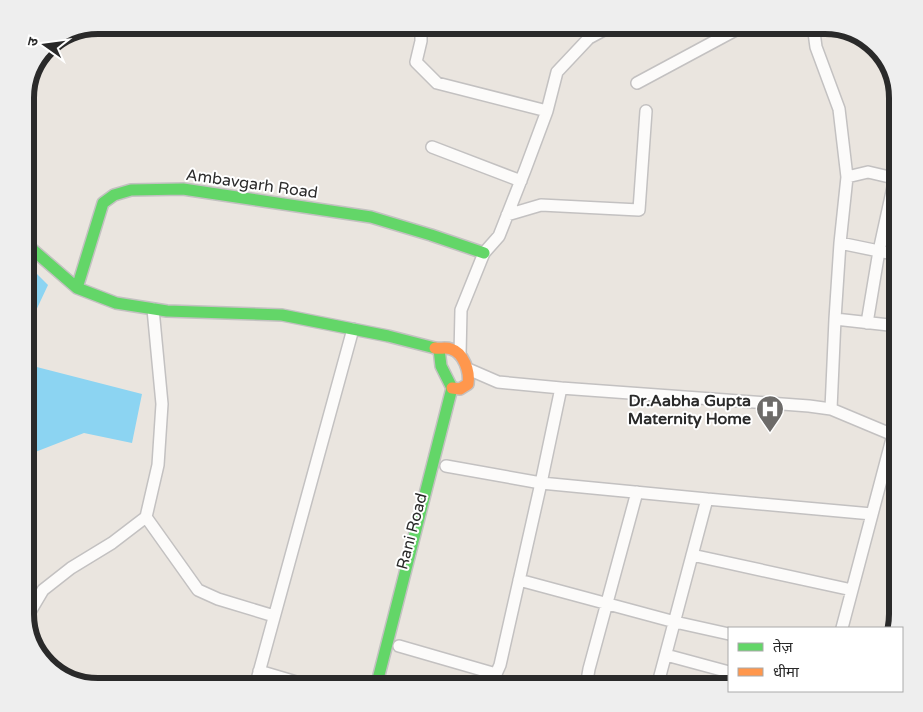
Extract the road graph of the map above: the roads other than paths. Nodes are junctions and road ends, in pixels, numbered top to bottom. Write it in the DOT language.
graph roads {
  1 [pos="421,34"];
  2 [pos="596,34"];
  3 [pos="728,34"];
  4 [pos="814,34"];
  5 [pos="637,82"];
  6 [pos="548,111"];
  7 [pos="646,111"];
  8 [pos="432,147"];
  9 [pos="847,177"];
  10 [pos="889,177"];
  11 [pos="521,181"];
  12 [pos="889,211"];
  13 [pos="507,215"];
  14 [pos="840,243"];
  15 [pos="34,251"];
  16 [pos="879,251"];
  17 [pos="484,253"];
  18 [pos="889,253"];
  19 [pos="77,288"];
  20 [pos="153,309"];
  21 [pos="835,319"];
  22 [pos="867,322"];
  23 [pos="889,325"];
  24 [pos="353,329"];
  25 [pos="439,350"];
  26 [pos="460,355"];
  27 [pos="468,369"];
  28 [pos="468,384"];
  29 [pos="452,388"];
  30 [pos="560,388"];
  31 [pos="463,398"];
  32 [pos="832,409"];
  33 [pos="889,433"];
  34 [pos="889,459"];
  35 [pos="446,466"];
  36 [pos="542,483"];
  37 [pos="638,492"];
  38 [pos="707,499"];
  39 [pos="432,510"];
  40 [pos="872,514"];
  41 [pos="146,517"];
  42 [pos="692,555"];
  43 [pos="519,580"];
  44 [pos="852,590"];
  45 [pos="410,600"];
  46 [pos="607,604"];
  47 [pos="34,606"];
  48 [pos="274,616"];
  49 [pos="675,622"];
  50 [pos="842,627"];
  51 [pos="728,634"];
  52 [pos="399,646"];
  53 [pos="666,656"];
  54 [pos="260,670"];
  55 [pos="728,672"];
  56 [pos="496,674"];
  57 [pos="258,678"];
  58 [pos="285,678"];
  59 [pos="378,678"];
  60 [pos="495,678"];
  61 [pos="588,678"];
  62 [pos="660,678"];
  1 -- 6 [label="street"];
  2 -- 6 [label="street"];
  3 -- 5 [label="street"];
  4 -- 9 [label="street"];
  6 -- 11 [label="street"];
  7 -- 13 [label="street"];
  8 -- 11 [label="street"];
  9 -- 10 [label="street"];
  9 -- 14 [label="street"];
  11 -- 13 [label="street"];
  12 -- 16 [label="street"];
  13 -- 17 [label="street"];
  14 -- 16 [label="street"];
  14 -- 21 [label="street"];
  15 -- 19 [label="main road"];
  16 -- 18 [label="street"];
  16 -- 22 [label="street"];
  17 -- 19 [label="main road, Ambavgarh Road"];
  17 -- 26 [label="street"];
  19 -- 20 [label="main road"];
  20 -- 24 [label="main road"];
  20 -- 41 [label="street"];
  21 -- 22 [label="street"];
  21 -- 32 [label="street"];
  22 -- 23 [label="street"];
  24 -- 25 [label="main road"];
  24 -- 48 [label="street"];
  25 -- 26 [label="main road"];
  25 -- 29 [label="main road"];
  26 -- 27 [label="main road"];
  27 -- 28 [label="main road"];
  27 -- 30 [label="street"];
  28 -- 29 [label="main road"];
  28 -- 31 [label="main road"];
  29 -- 59 [label="main road"];
  30 -- 32 [label="street"];
  30 -- 36 [label="street"];
  32 -- 33 [label="street"];
  34 -- 40 [label="street"];
  35 -- 36 [label="street"];
  36 -- 37 [label="street"];
  36 -- 43 [label="street"];
  37 -- 38 [label="street"];
  37 -- 46 [label="street"];
  38 -- 40 [label="street"];
  38 -- 42 [label="street"];
  39 -- 45 [label="main road, Rani Road"];
  40 -- 44 [label="street"];
  41 -- 47 [label="street"];
  41 -- 48 [label="street"];
  42 -- 44 [label="street"];
  42 -- 49 [label="street"];
  43 -- 46 [label="street"];
  43 -- 56 [label="street"];
  44 -- 50 [label="street"];
  46 -- 49 [label="street"];
  46 -- 61 [label="street"];
  48 -- 54 [label="street"];
  49 -- 51 [label="street"];
  49 -- 53 [label="street"];
  52 -- 56 [label="street"];
  53 -- 55 [label="street"];
  53 -- 62 [label="street"];
  54 -- 57 [label="street"];
  54 -- 58 [label="street"];
  56 -- 60 [label="street"];
}
